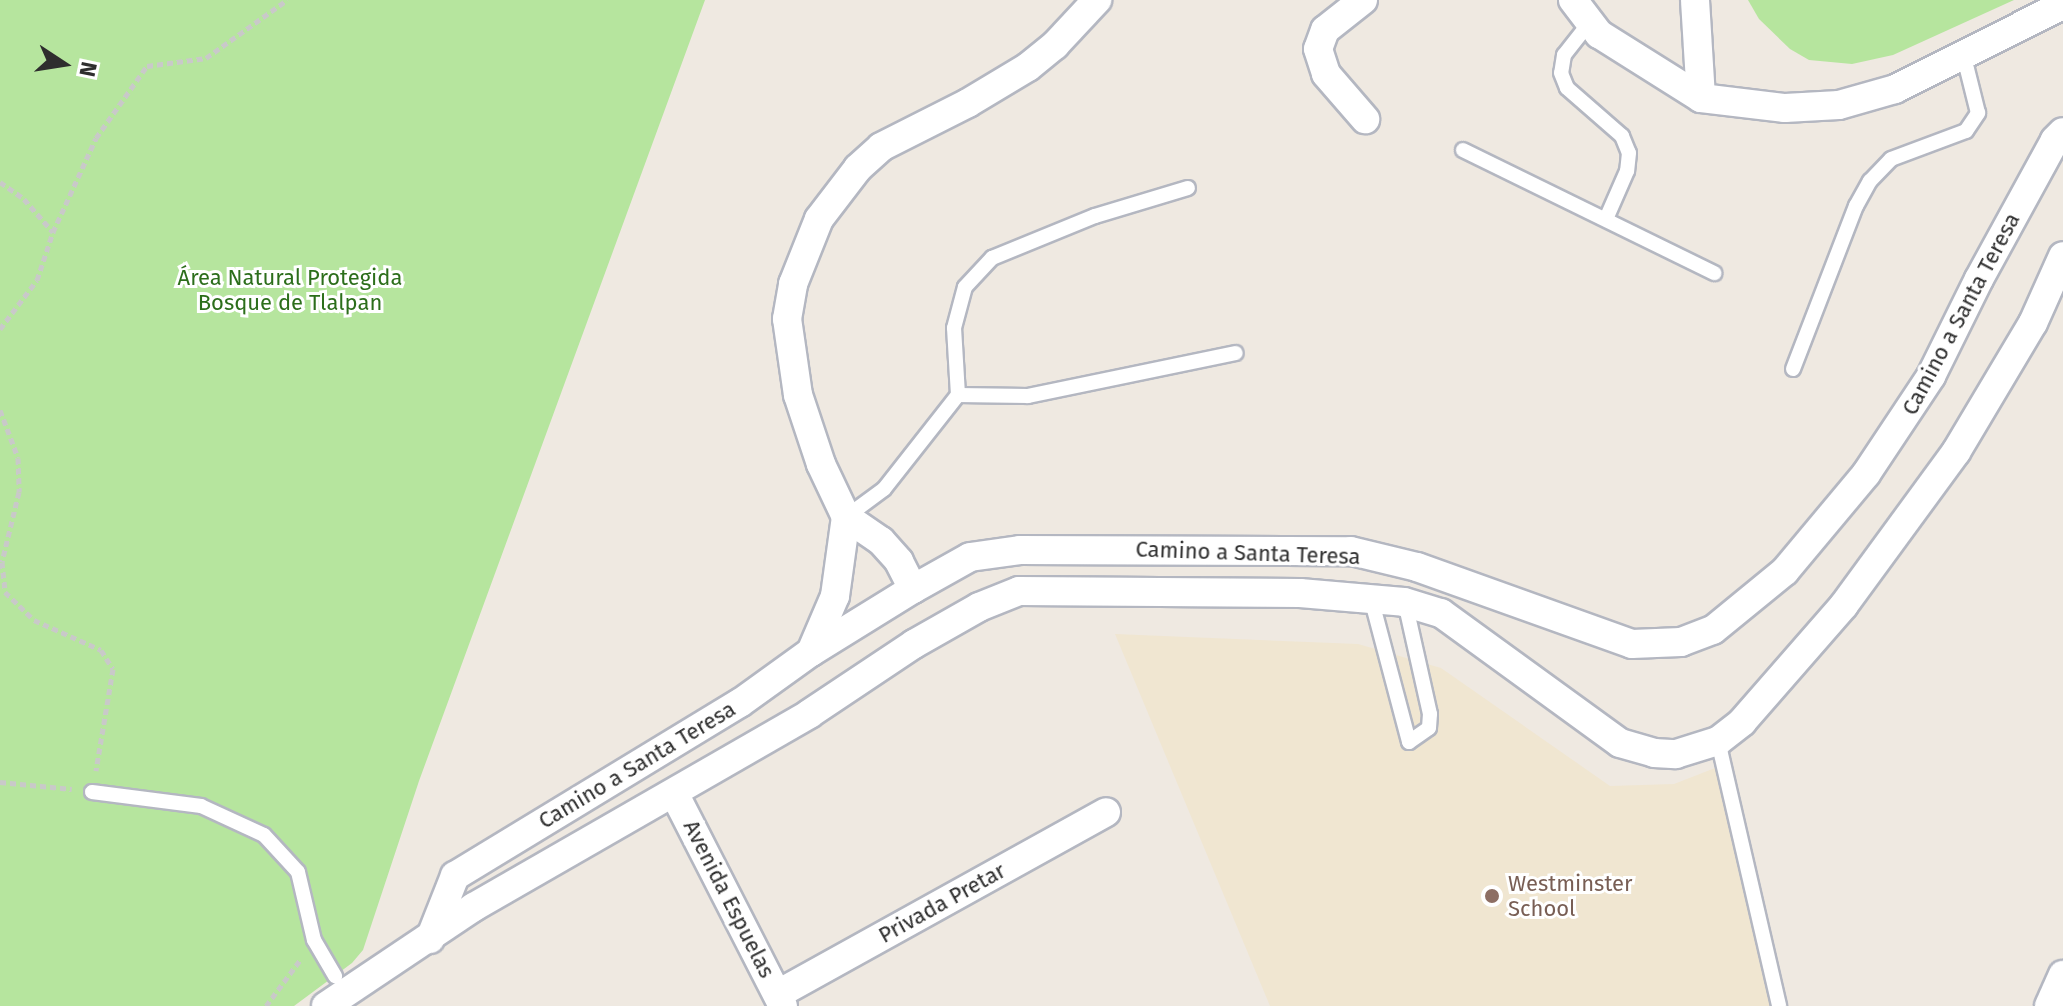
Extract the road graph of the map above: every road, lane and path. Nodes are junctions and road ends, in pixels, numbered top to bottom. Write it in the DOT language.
graph roads {
  1 [pos="287,0"];
  2 [pos="1097,0"];
  3 [pos="1363,0"];
  4 [pos="1695,0"];
  5 [pos="2063,5"];
  6 [pos="1584,7"];
  7 [pos="1964,57"];
  8 [pos="1701,98"];
  9 [pos="1365,119"];
  10 [pos="2063,132"];
  11 [pos="1463,150"];
  12 [pos="0,182"];
  13 [pos="1188,188"];
  14 [pos="1606,219"];
  15 [pos="53,232"];
  16 [pos="2063,256"];
  17 [pos="1714,273"];
  18 [pos="0,329"];
  19 [pos="1236,353"];
  20 [pos="1793,369"];
  21 [pos="958,395"];
  22 [pos="0,410"];
  23 [pos="846,517"];
  24 [pos="913,589"];
  25 [pos="1371,597"];
  26 [pos="1404,602"];
  27 [pos="811,652"];
  28 [pos="1718,741"];
  29 [pos="0,782"];
  30 [pos="92,792"];
  31 [pos="674,793"];
  32 [pos="1106,812"];
  33 [pos="429,939"];
  34 [pos="314,940"];
  35 [pos="2063,975"];
  36 [pos="335,976"];
  37 [pos="781,1000"];
  38 [pos="266,1006"];
  39 [pos="326,1006"];
  40 [pos="1779,1006"];
  41 [pos="2049,1006"];
  1 -- 15 [label="path"];
  2 -- 23 [label="street"];
  3 -- 9 [label="street"];
  4 -- 8 [label="street"];
  5 -- 7 [label="street"];
  6 -- 8 [label="street"];
  6 -- 14 [label="lane"];
  7 -- 8 [label="street"];
  7 -- 20 [label="lane"];
  10 -- 24 [label="street, Camino a Santa Teresa"];
  11 -- 14 [label="lane"];
  12 -- 15 [label="path"];
  13 -- 21 [label="lane"];
  14 -- 17 [label="lane"];
  15 -- 18 [label="path"];
  16 -- 28 [label="street, Camino a Santa Teresa"];
  19 -- 21 [label="lane"];
  21 -- 23 [label="lane"];
  22 -- 30 [label="path"];
  23 -- 24 [label="street"];
  23 -- 27 [label="street"];
  24 -- 27 [label="street, Camino a Santa Teresa"];
  25 -- 26 [label="street, Camino a Santa Teresa"];
  25 -- 26 [label="lane"];
  25 -- 31 [label="street, Camino a Santa Teresa"];
  26 -- 28 [label="street, Camino a Santa Teresa"];
  27 -- 33 [label="street, Camino a Santa Teresa"];
  28 -- 40 [label="lane"];
  29 -- 30 [label="path"];
  30 -- 34 [label="lane"];
  31 -- 33 [label="street, Camino a Santa Teresa"];
  31 -- 37 [label="street, Avenida Espuelas"];
  32 -- 37 [label="street, Privada Pretar"];
  33 -- 39 [label="street, Camino a Santa Teresa"];
  34 -- 36 [label="lane"];
  34 -- 38 [label="path"];
  35 -- 41 [label="street"];
}
